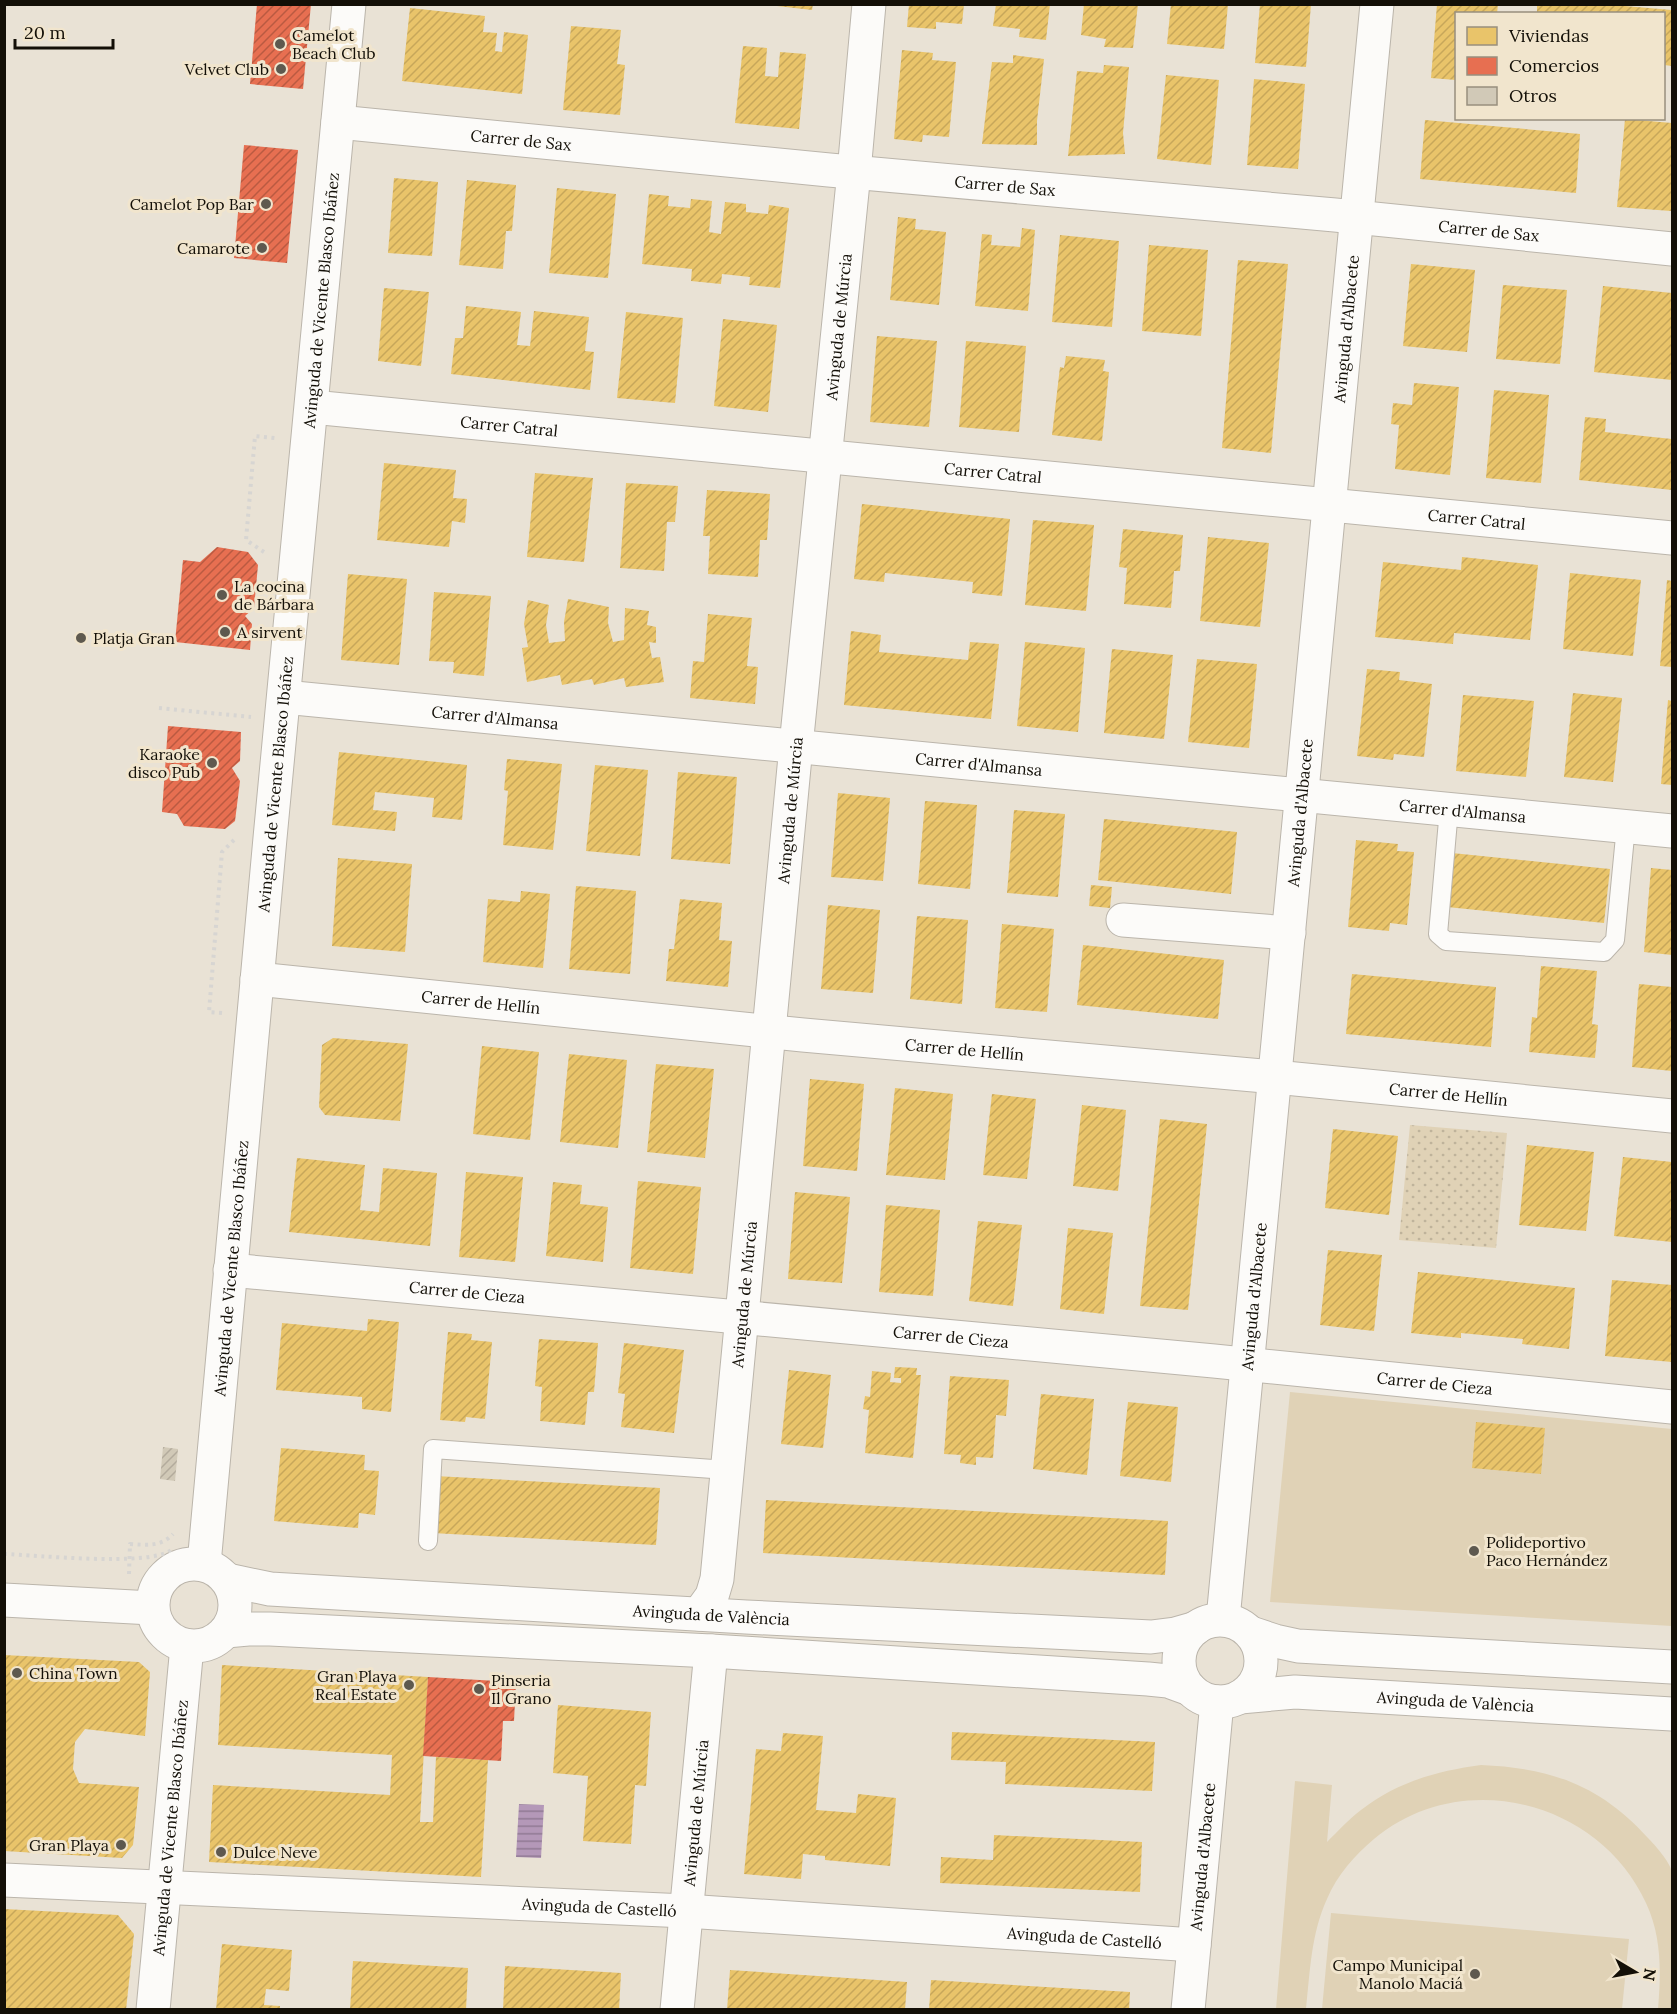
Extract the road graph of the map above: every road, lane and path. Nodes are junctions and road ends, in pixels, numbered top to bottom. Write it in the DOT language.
graph roads {
  1 [pos="349,4"];
  2 [pos="869,4"];
  3 [pos="1377,4"];
  4 [pos="338,122"];
  5 [pos="854,172"];
  6 [pos="1357,217"];
  7 [pos="1672,249"];
  8 [pos="312,408"];
  9 [pos="309,440"];
  10 [pos="827,456"];
  11 [pos="1330,506"];
  12 [pos="1672,538"];
  13 [pos="267,554"];
  14 [pos="159,708"];
  15 [pos="283,708"];
  16 [pos="249,717"];
  17 [pos="248,728"];
  18 [pos="796,746"];
  19 [pos="1302,794"];
  20 [pos="1449,809"];
  21 [pos="1626,826"];
  22 [pos="1672,831"];
  23 [pos="238,836"];
  24 [pos="1122,920"];
  25 [pos="1289,933"];
  26 [pos="257,979"];
  27 [pos="209,1012"];
  28 [pos="769,1031"];
  29 [pos="1275,1077"];
  30 [pos="1672,1116"];
  31 [pos="230,1270"];
  32 [pos="741,1318"];
  33 [pos="1247,1365"];
  34 [pos="1672,1407"];
  35 [pos="727,1470"];
  36 [pos="174,1533"];
  37 [pos="428,1541"];
  38 [pos="4,1554"];
  39 [pos="153,1558"];
  40 [pos="129,1560"];
  41 [pos="215,1572"];
  42 [pos="4,1600"];
  43 [pos="140,1607"];
  44 [pos="699,1614"];
  45 [pos="1223,1627"];
  46 [pos="226,1631"];
  47 [pos="187,1646"];
  48 [pos="711,1651"];
  49 [pos="1672,1667"];
  50 [pos="1216,1696"];
  51 [pos="1672,1714"];
  52 [pos="4,1880"];
  53 [pos="165,1886"];
  54 [pos="686,1911"];
  55 [pos="1194,1945"];
  56 [pos="153,2010"];
  57 [pos="676,2010"];
  58 [pos="1188,2010"];
  1 -- 4 [label="street, Avinguda de Vicente Blasco Ibáñez"];
  2 -- 5 [label="street, Avinguda de Múrcia"];
  3 -- 6 [label="street, Avinguda d'Albacete"];
  4 -- 5 [label="street, Carrer de Sax"];
  4 -- 8 [label="street, Avinguda de Vicente Blasco Ibáñez"];
  5 -- 6 [label="street, Carrer de Sax"];
  5 -- 10 [label="street, Avinguda de Múrcia"];
  6 -- 7 [label="street, Carrer de Sax"];
  6 -- 11 [label="street, Avinguda d'Albacete"];
  8 -- 9 [label="street, Avinguda de Vicente Blasco Ibáñez"];
  8 -- 10 [label="street, Carrer Catral"];
  9 -- 13 [label="path"];
  9 -- 15 [label="street, Avinguda de Vicente Blasco Ibáñez"];
  10 -- 11 [label="street, Carrer Catral"];
  10 -- 18 [label="street, Avinguda de Múrcia"];
  11 -- 12 [label="street, Carrer Catral"];
  11 -- 19 [label="street, Avinguda d'Albacete"];
  14 -- 16 [label="path"];
  15 -- 16 [label="path"];
  15 -- 18 [label="street, Carrer d'Almansa"];
  15 -- 26 [label="street, Avinguda de Vicente Blasco Ibáñez"];
  16 -- 17 [label="path"];
  18 -- 19 [label="street, Carrer d'Almansa"];
  18 -- 28 [label="street, Avinguda de Múrcia"];
  19 -- 20 [label="street, Carrer d'Almansa"];
  19 -- 25 [label="street, Avinguda d'Albacete"];
  20 -- 21 [label="street, Carrer d'Almansa"];
  20 -- 21 [label="lane"];
  21 -- 22 [label="street, Carrer d'Almansa"];
  23 -- 27 [label="path"];
  24 -- 25 [label="street"];
  25 -- 29 [label="street, Avinguda d'Albacete"];
  26 -- 28 [label="street, Carrer de Hellín"];
  26 -- 31 [label="street, Avinguda de Vicente Blasco Ibáñez"];
  28 -- 29 [label="street, Carrer de Hellín"];
  28 -- 32 [label="street, Avinguda de Múrcia"];
  29 -- 30 [label="street, Carrer de Hellín"];
  29 -- 33 [label="street, Avinguda d'Albacete"];
  31 -- 32 [label="street, Carrer de Cieza"];
  31 -- 41 [label="street, Avinguda de Vicente Blasco Ibáñez"];
  32 -- 33 [label="street, Carrer de Cieza"];
  32 -- 35 [label="street, Avinguda de Múrcia"];
  33 -- 34 [label="street, Carrer de Cieza"];
  33 -- 45 [label="street, Avinguda d'Albacete"];
  35 -- 37 [label="lane"];
  35 -- 44 [label="street, Avinguda de Múrcia"];
  36 -- 40 [label="path"];
  38 -- 40 [label="path"];
  39 -- 40 [label="path"];
  40 -- 43 [label="path"];
  41 -- 43 [label="street"];
  41 -- 44 [label="street, Avinguda de València"];
  41 -- 46 [label="street"];
  42 -- 43 [label="street"];
  43 -- 47 [label="street"];
  44 -- 45 [label="street, Avinguda de València"];
  45 -- 49 [label="street, Avinguda de València"];
  45 -- 50 [label="street"];
  45 -- 50 [label="street"];
  46 -- 47 [label="street"];
  46 -- 48 [label="street, Avinguda de València"];
  47 -- 53 [label="street, Avinguda de Vicente Blasco Ibáñez"];
  48 -- 50 [label="street, Avinguda de València"];
  48 -- 54 [label="street, Avinguda de Múrcia"];
  50 -- 51 [label="street, Avinguda de València"];
  50 -- 55 [label="street, Avinguda d'Albacete"];
  52 -- 53 [label="street, Avinguda de Castelló"];
  53 -- 54 [label="street, Avinguda de Castelló"];
  53 -- 56 [label="street, Avinguda de Vicente Blasco Ibáñez"];
  54 -- 55 [label="street, Avinguda de Castelló"];
  54 -- 57 [label="street, Avinguda de Múrcia"];
  55 -- 58 [label="street, Avinguda d'Albacete"];
}
